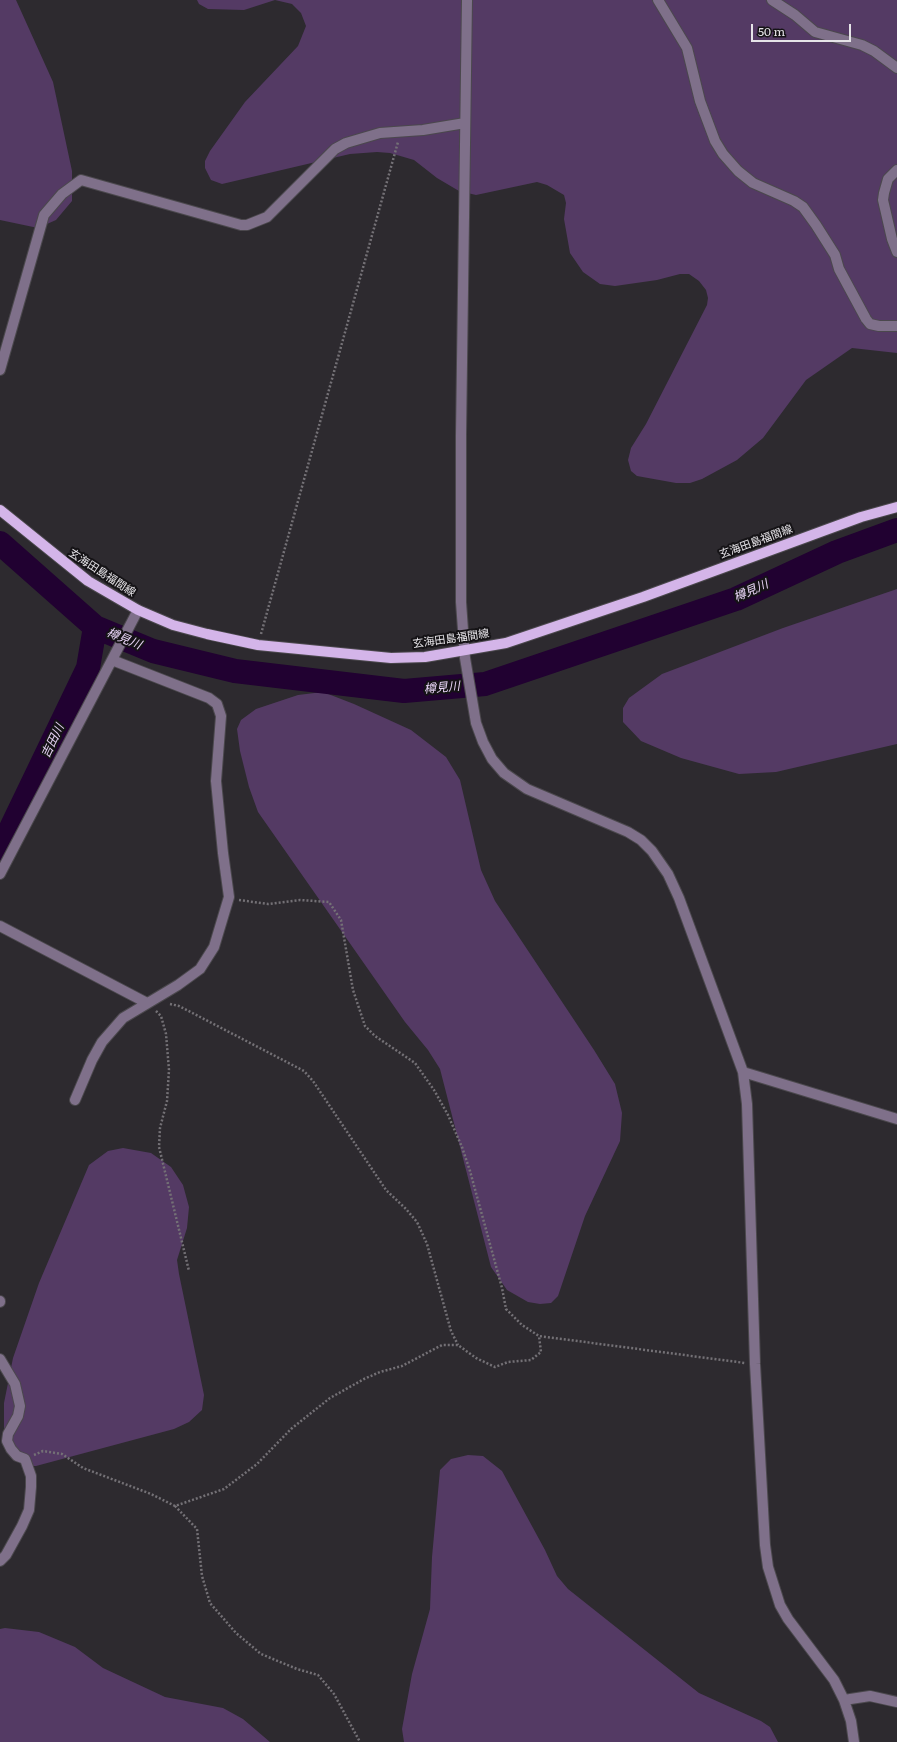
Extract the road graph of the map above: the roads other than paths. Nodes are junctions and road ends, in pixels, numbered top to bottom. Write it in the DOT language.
graph roads {
  1 [pos="467,0"];
  2 [pos="658,0"];
  3 [pos="772,0"];
  4 [pos="897,68"];
  5 [pos="466,123"];
  6 [pos="897,170"];
  7 [pos="897,252"];
  8 [pos="897,326"];
  9 [pos="0,370"];
  10 [pos="897,507"];
  11 [pos="0,510"];
  12 [pos="136,614"];
  13 [pos="464,654"];
  14 [pos="114,657"];
  15 [pos="0,874"];
  16 [pos="0,926"];
  17 [pos="147,1003"];
  18 [pos="743,1072"];
  19 [pos="75,1100"];
  20 [pos="897,1119"];
  21 [pos="0,1359"];
  22 [pos="0,1561"];
  23 [pos="844,1700"];
  24 [pos="897,1702"];
  25 [pos="854,1742"];
  1 -- 5 [label="street"];
  2 -- 8 [label="street"];
  3 -- 4 [label="street"];
  5 -- 9 [label="street"];
  5 -- 13 [label="street"];
  6 -- 7 [label="street"];
  10 -- 13 [label="main road, 玄海田島福間線"];
  11 -- 12 [label="main road, 玄海田島福間線"];
  12 -- 13 [label="main road, 玄海田島福間線"];
  12 -- 14 [label="street"];
  13 -- 18 [label="street"];
  14 -- 15 [label="street"];
  14 -- 17 [label="street"];
  16 -- 17 [label="street"];
  17 -- 19 [label="street"];
  18 -- 20 [label="street"];
  18 -- 23 [label="street"];
  21 -- 22 [label="street"];
  23 -- 24 [label="street"];
  23 -- 25 [label="street"];
}
